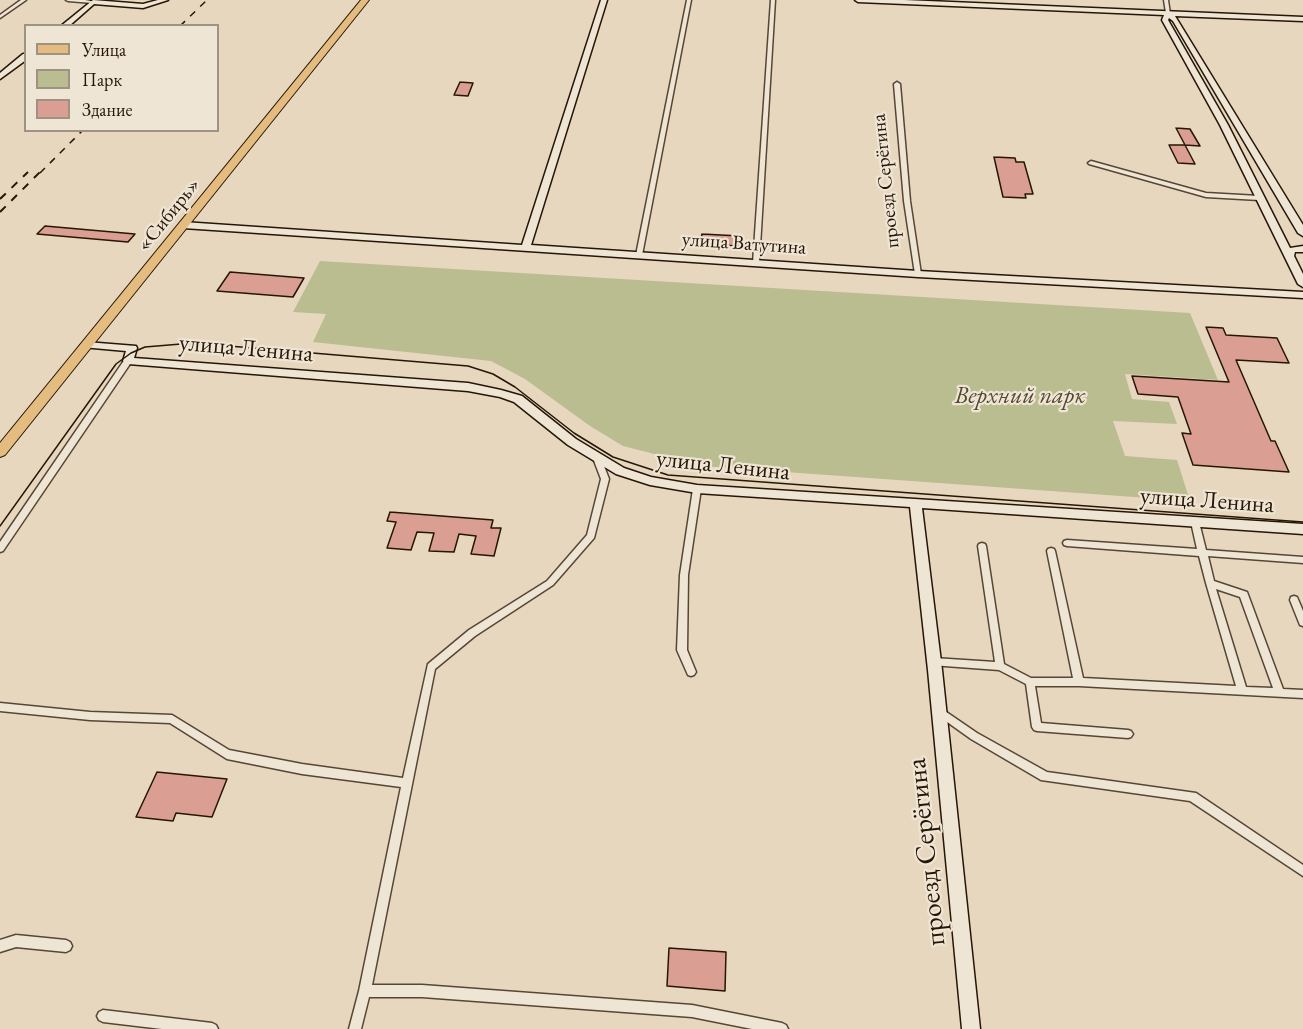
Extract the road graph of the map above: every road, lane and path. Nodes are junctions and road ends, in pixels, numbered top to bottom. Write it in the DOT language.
graph roads {
  1 [pos="24,0"];
  2 [pos="68,0"];
  3 [pos="165,0"];
  4 [pos="365,0"];
  5 [pos="604,0"];
  6 [pos="689,0"];
  7 [pos="773,0"];
  8 [pos="858,0"];
  9 [pos="1166,0"];
  10 [pos="93,2"];
  11 [pos="1168,13"];
  12 [pos="0,17"];
  13 [pos="1303,19"];
  14 [pos="66,24"];
  15 [pos="24,58"];
  16 [pos="0,77"];
  17 [pos="897,84"];
  18 [pos="1091,163"];
  19 [pos="1259,198"];
  20 [pos="183,225"];
  21 [pos="1303,233"];
  22 [pos="526,248"];
  23 [pos="1303,249"];
  24 [pos="639,255"];
  25 [pos="1289,256"];
  26 [pos="756,263"];
  27 [pos="918,274"];
  28 [pos="1303,284"];
  29 [pos="1303,295"];
  30 [pos="86,345"];
  31 [pos="128,362"];
  32 [pos="0,452"];
  33 [pos="597,458"];
  34 [pos="697,489"];
  35 [pos="915,502"];
  36 [pos="1195,522"];
  37 [pos="1303,529"];
  38 [pos="1067,543"];
  39 [pos="982,546"];
  40 [pos="0,549"];
  41 [pos="1051,551"];
  42 [pos="1202,551"];
  43 [pos="1303,560"];
  44 [pos="1210,583"];
  45 [pos="1294,600"];
  46 [pos="1303,622"];
  47 [pos="934,666"];
  48 [pos="1000,666"];
  49 [pos="691,672"];
  50 [pos="1030,682"];
  51 [pos="1079,682"];
  52 [pos="1242,690"];
  53 [pos="1279,692"];
  54 [pos="1303,694"];
  55 [pos="0,707"];
  56 [pos="938,710"];
  57 [pos="1128,734"];
  58 [pos="406,783"];
  59 [pos="1303,871"];
  60 [pos="0,946"];
  61 [pos="66,946"];
  62 [pos="365,991"];
  63 [pos="103,1016"];
  64 [pos="212,1029"];
  65 [pos="355,1029"];
  66 [pos="782,1029"];
  67 [pos="971,1029"];
  1 -- 12 [label="street"];
  2 -- 10 [label="street"];
  3 -- 10 [label="street"];
  4 -- 20 [label="main road, «Сибирь»"];
  5 -- 22 [label="street"];
  6 -- 24 [label="street"];
  7 -- 26 [label="street"];
  8 -- 11 [label="street"];
  9 -- 11 [label="street"];
  10 -- 14 [label="street"];
  11 -- 13 [label="street"];
  11 -- 21 [label="street"];
  11 -- 25 [label="street"];
  15 -- 16 [label="street"];
  17 -- 27 [label="street, проезд Серёгина"];
  18 -- 19 [label="street"];
  20 -- 22 [label="street, улица Ватутина"];
  20 -- 30 [label="main road, «Сибирь»"];
  22 -- 24 [label="street, улица Ватутина"];
  23 -- 25 [label="street"];
  24 -- 26 [label="street, улица Ватутина"];
  25 -- 28 [label="street"];
  26 -- 27 [label="street, улица Ватутина"];
  27 -- 29 [label="street, улица Ватутина"];
  30 -- 31 [label="street"];
  30 -- 32 [label="main road, «Сибирь»"];
  31 -- 33 [label="street, улица Ленина"];
  31 -- 40 [label="street"];
  33 -- 34 [label="street, улица Ленина"];
  33 -- 58 [label="street"];
  34 -- 35 [label="street, улица Ленина"];
  34 -- 49 [label="street"];
  35 -- 36 [label="street, улица Ленина"];
  35 -- 47 [label="street, проезд Серёгина"];
  36 -- 37 [label="street, улица Ленина"];
  36 -- 42 [label="street"];
  38 -- 42 [label="street"];
  39 -- 48 [label="street"];
  41 -- 51 [label="street"];
  42 -- 43 [label="street"];
  42 -- 44 [label="street"];
  44 -- 52 [label="street"];
  44 -- 53 [label="street"];
  45 -- 46 [label="street"];
  47 -- 48 [label="street"];
  47 -- 56 [label="street, проезд Серёгина"];
  48 -- 50 [label="street"];
  50 -- 51 [label="street"];
  50 -- 57 [label="street"];
  51 -- 52 [label="street"];
  52 -- 53 [label="street"];
  53 -- 54 [label="street"];
  55 -- 58 [label="street"];
  56 -- 59 [label="street"];
  56 -- 67 [label="street, проезд Серёгина"];
  58 -- 62 [label="street"];
  60 -- 61 [label="street"];
  62 -- 65 [label="street"];
  62 -- 66 [label="street"];
  63 -- 64 [label="street"];
}
